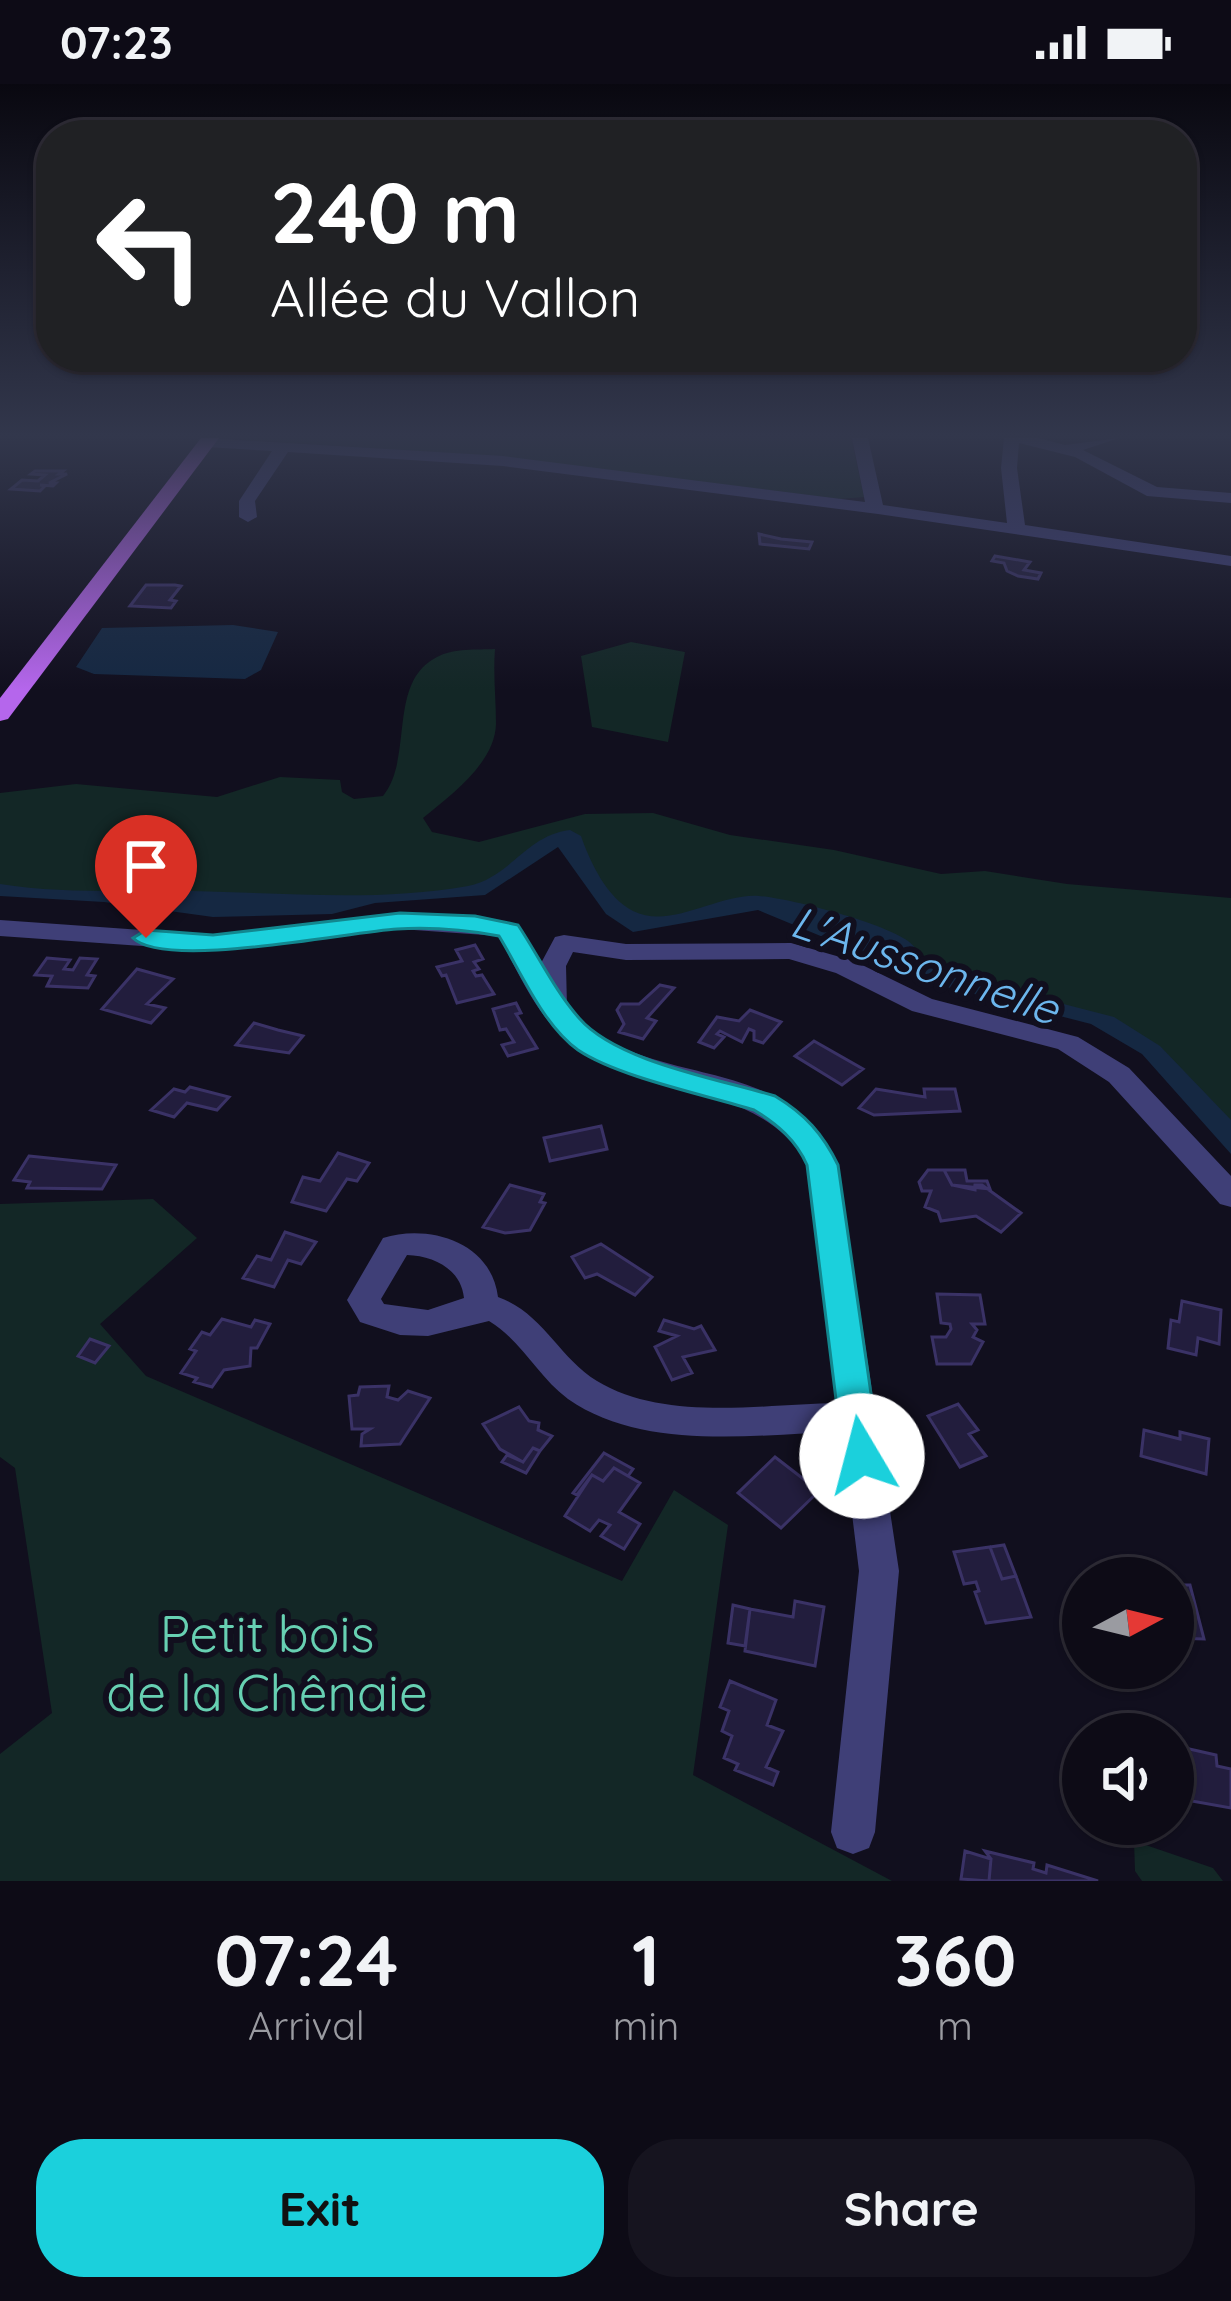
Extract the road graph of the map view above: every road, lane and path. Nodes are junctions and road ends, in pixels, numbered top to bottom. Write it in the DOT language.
graph roads {
  1 [pos="146,522"];
  2 [pos="975,522"];
  3 [pos="1016,522"];
  4 [pos="1017,530"];
  5 [pos="1231,561"];
  6 [pos="0,714"];
  7 [pos="0,928"];
  8 [pos="508,930"];
  9 [pos="564,943"];
  10 [pos="554,1004"];
  11 [pos="1231,1196"];
  12 [pos="481,1304"];
  13 [pos="856,1417"];
  14 [pos="853,1832"];
  1 -- 6 [label="main road"];
  2 -- 4 [label="street"];
  3 -- 4 [label="street"];
  4 -- 5 [label="street"];
  7 -- 8 [label="street"];
  8 -- 9 [label="street"];
  8 -- 10 [label="street"];
  9 -- 10 [label="street"];
  9 -- 11 [label="street"];
  10 -- 13 [label="street"];
  12 -- 13 [label="street"];
  13 -- 14 [label="street"];
}
